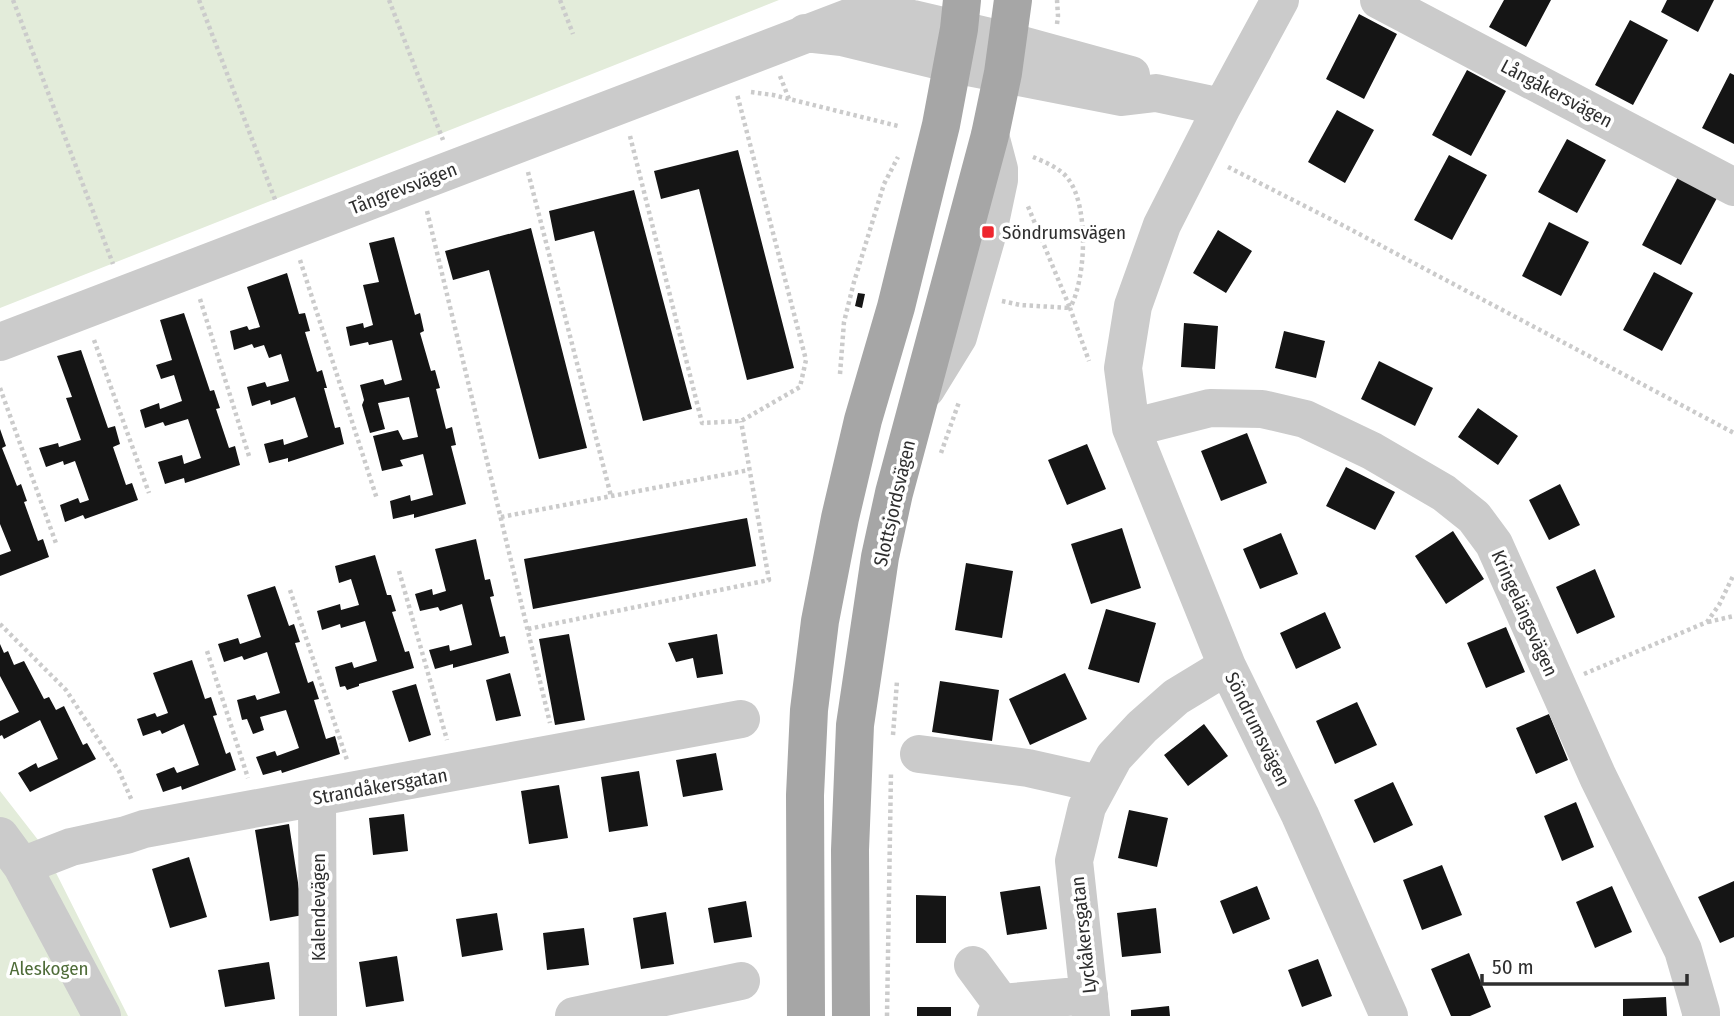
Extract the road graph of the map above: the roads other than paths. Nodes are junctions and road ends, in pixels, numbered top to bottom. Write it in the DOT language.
graph roads {
  1 [pos="1013,0"];
  2 [pos="1280,0"];
  3 [pos="1379,0"];
  4 [pos="873,8"];
  5 [pos="958,31"];
  6 [pos="805,33"];
  7 [pos="1005,57"];
  8 [pos="1156,93"];
  9 [pos="1222,107"];
  10 [pos="1734,187"];
  11 [pos="0,342"];
  12 [pos="1131,428"];
  13 [pos="1227,666"];
  14 [pos="741,719"];
  15 [pos="901,753"];
  16 [pos="1100,784"];
  17 [pos="317,797"];
  18 [pos="0,835"];
  19 [pos="22,866"];
  20 [pos="973,965"];
  21 [pos="741,981"];
  22 [pos="1090,1006"];
  23 [pos="998,1010"];
  24 [pos="102,1016"];
  25 [pos="318,1016"];
  26 [pos="574,1016"];
  27 [pos="806,1016"];
  28 [pos="851,1016"];
  29 [pos="1389,1016"];
  30 [pos="1701,1016"];
  1 -- 7 [label="main road, Slottsjordsvägen"];
  2 -- 9 [label="street, Söndrumsvägen"];
  3 -- 10 [label="street, Långåkersvägen"];
  4 -- 5 [label="street, Tångrevsvägen"];
  4 -- 6 [label="street, Tångrevsvägen"];
  5 -- 6 [label="street, Tångrevsvägen"];
  5 -- 7 [label="street"];
  5 -- 27 [label="main road"];
  6 -- 11 [label="street, Tångrevsvägen"];
  7 -- 8 [label="street"];
  7 -- 8 [label="street"];
  7 -- 28 [label="main road, Slottsjordsvägen"];
  8 -- 9 [label="street"];
  9 -- 12 [label="street, Söndrumsvägen"];
  12 -- 13 [label="street, Söndrumsvägen"];
  12 -- 30 [label="street, Kringelängsvägen"];
  13 -- 16 [label="street, Lyckåkersgatan"];
  13 -- 29 [label="street, Söndrumsvägen"];
  14 -- 17 [label="street, Strandåkersgatan"];
  15 -- 16 [label="street"];
  16 -- 22 [label="street, Lyckåkersgatan"];
  17 -- 19 [label="street, Strandåkersgatan"];
  17 -- 25 [label="street, Kalendevägen"];
  18 -- 19 [label="street"];
  19 -- 24 [label="street"];
  20 -- 23 [label="street"];
  21 -- 26 [label="street"];
  22 -- 23 [label="street"];
}
